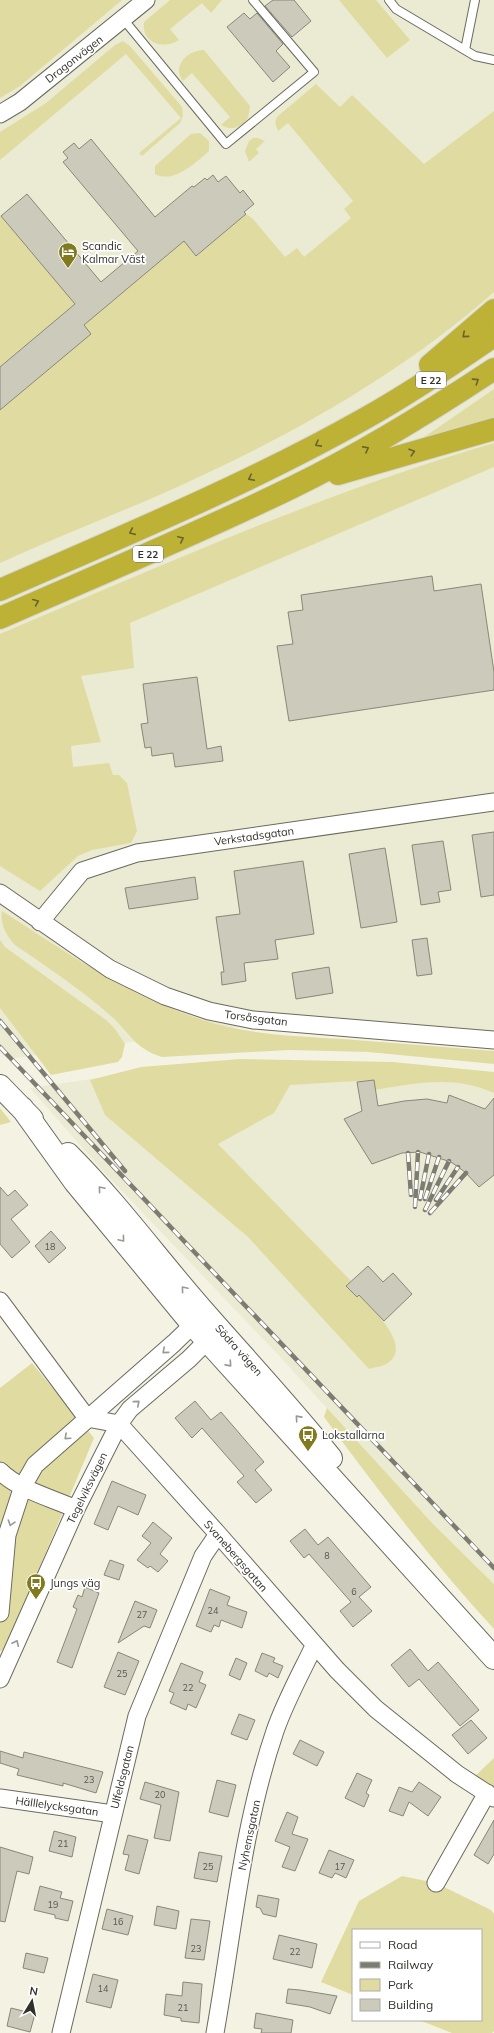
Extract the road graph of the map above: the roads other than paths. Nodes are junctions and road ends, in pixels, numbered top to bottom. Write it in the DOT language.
graph roads {
  1 [pos="146,0"];
  2 [pos="253,0"];
  3 [pos="389,0"];
  4 [pos="475,0"];
  5 [pos="124,20"];
  6 [pos="465,50"];
  7 [pos="494,60"];
  8 [pos="0,114"];
  9 [pos="494,310"];
  10 [pos="494,336"];
  11 [pos="494,369"];
  12 [pos="364,419"];
  13 [pos="494,429"];
  14 [pos="294,487"];
  15 [pos="0,590"];
  16 [pos="0,618"];
  17 [pos="494,802"];
  18 [pos="0,893"];
  19 [pos="40,922"];
  20 [pos="494,1040"];
  21 [pos="0,1086"];
  22 [pos="0,1301"];
  23 [pos="206,1327"];
  24 [pos="87,1418"];
  25 [pos="119,1424"];
  26 [pos="0,1471"];
  27 [pos="23,1486"];
  28 [pos="76,1509"];
  29 [pos="218,1534"];
  30 [pos="0,1613"];
  31 [pos="314,1646"];
  32 [pos="494,1658"];
  33 [pos="0,1679"];
  34 [pos="490,1795"];
  35 [pos="0,1798"];
  36 [pos="113,1814"];
  37 [pos="436,1883"];
  38 [pos="67,2031"];
  39 [pos="215,2033"];
  1 -- 5 [label="street, Dragonvägen"];
  2 -- 5 [label="lane"];
  3 -- 6 [label="lane"];
  4 -- 6 [label="lane"];
  5 -- 8 [label="street, Dragonvägen"];
  6 -- 7 [label="lane"];
  9 -- 12 [label="highway, one-way"];
  10 -- 12 [label="highway, E 22"];
  14 -- 11 [label="highway, E 22, one-way"];
  12 -- 15 [label="highway, E 22, one-way"];
  14 -- 13 [label="highway, one-way"];
  16 -- 14 [label="highway, E 22, one-way"];
  17 -- 19 [label="street, Verkstadsgatan"];
  18 -- 19 [label="street, Torsåsgatan"];
  19 -- 20 [label="street, Torsåsgatan"];
  21 -- 23 [label="main road, Södra vägen"];
  22 -- 24 [label="street"];
  23 -- 24 [label="street, one-way"];
  25 -- 23 [label="street, Tegelviksvägen, one-way"];
  23 -- 32 [label="main road, Södra vägen"];
  24 -- 25 [label="street"];
  24 -- 27 [label="street, one-way"];
  25 -- 28 [label="street, Tegelviksvägen"];
  25 -- 29 [label="street, Svanebergsgatan"];
  26 -- 27 [label="street"];
  27 -- 28 [label="street"];
  27 -- 30 [label="street, one-way"];
  33 -- 28 [label="street, Tegelviksvägen, one-way"];
  29 -- 31 [label="street, Svanebergsgatan"];
  29 -- 36 [label="street, Ulfeldsgatan"];
  31 -- 34 [label="street, Svanebergsgatan"];
  31 -- 39 [label="street, Nyhemsgatan"];
  34 -- 37 [label="street"];
  35 -- 36 [label="street, Hälllelycksgatan"];
  36 -- 38 [label="street, Ulfeldsgatan"];
}
